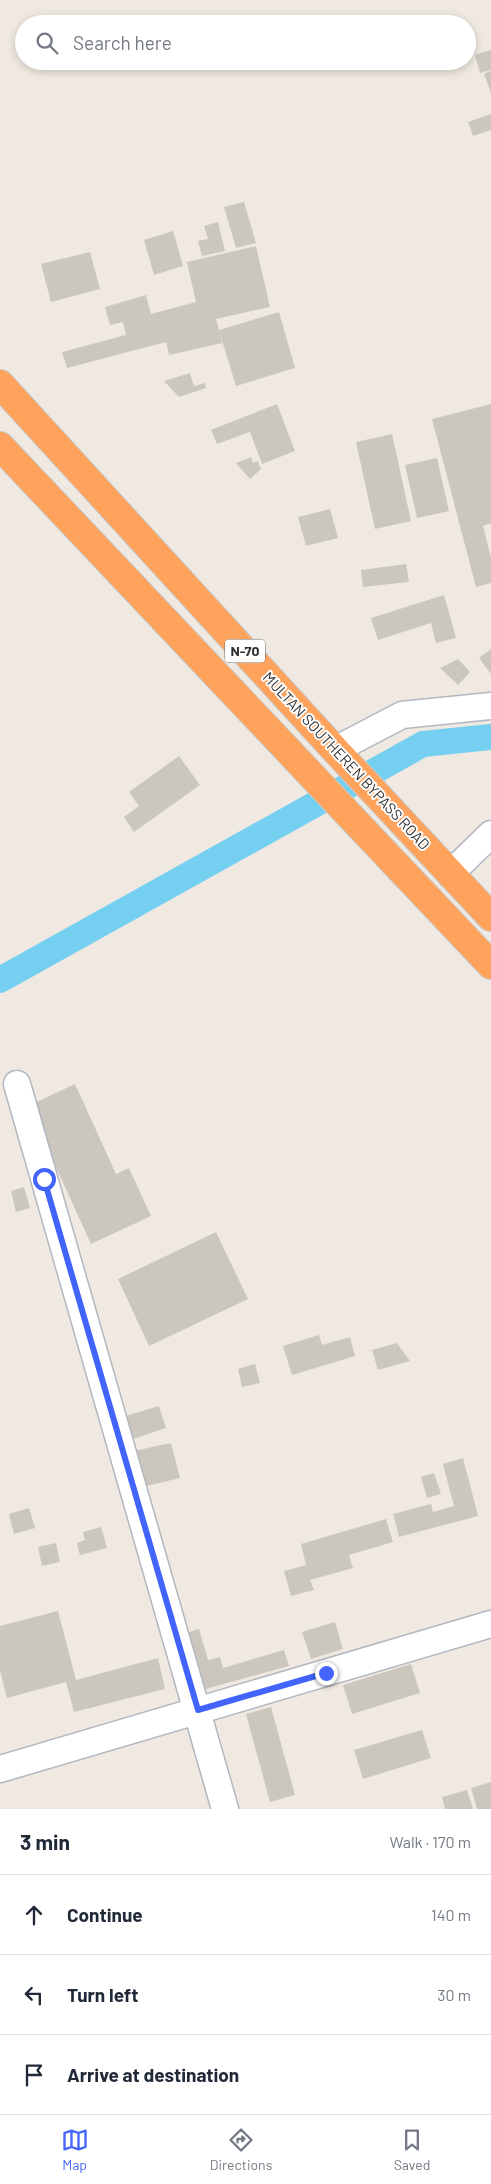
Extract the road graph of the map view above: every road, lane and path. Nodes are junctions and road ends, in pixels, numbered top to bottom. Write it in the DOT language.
graph roads {
  1 [pos="0,384"];
  2 [pos="0,446"];
  3 [pos="491,706"];
  4 [pos="334,750"];
  5 [pos="491,834"];
  6 [pos="450,874"];
  7 [pos="491,917"];
  8 [pos="491,965"];
  9 [pos="17,1084"];
  10 [pos="491,1624"];
  11 [pos="198,1710"];
  12 [pos="0,1769"];
  13 [pos="225,1809"];
  1 -- 4 [label="highway, MULTAN SOUTHEREN BYPASS ROAD / N-70"];
  2 -- 8 [label="highway, N-70"];
  3 -- 4 [label="street"];
  4 -- 6 [label="highway, MULTAN SOUTHEREN BYPASS ROAD / N-70"];
  5 -- 6 [label="street"];
  6 -- 7 [label="highway, MULTAN SOUTHEREN BYPASS ROAD / N-70"];
  9 -- 11 [label="street"];
  10 -- 11 [label="street"];
  11 -- 12 [label="street"];
  11 -- 13 [label="street"];
}
